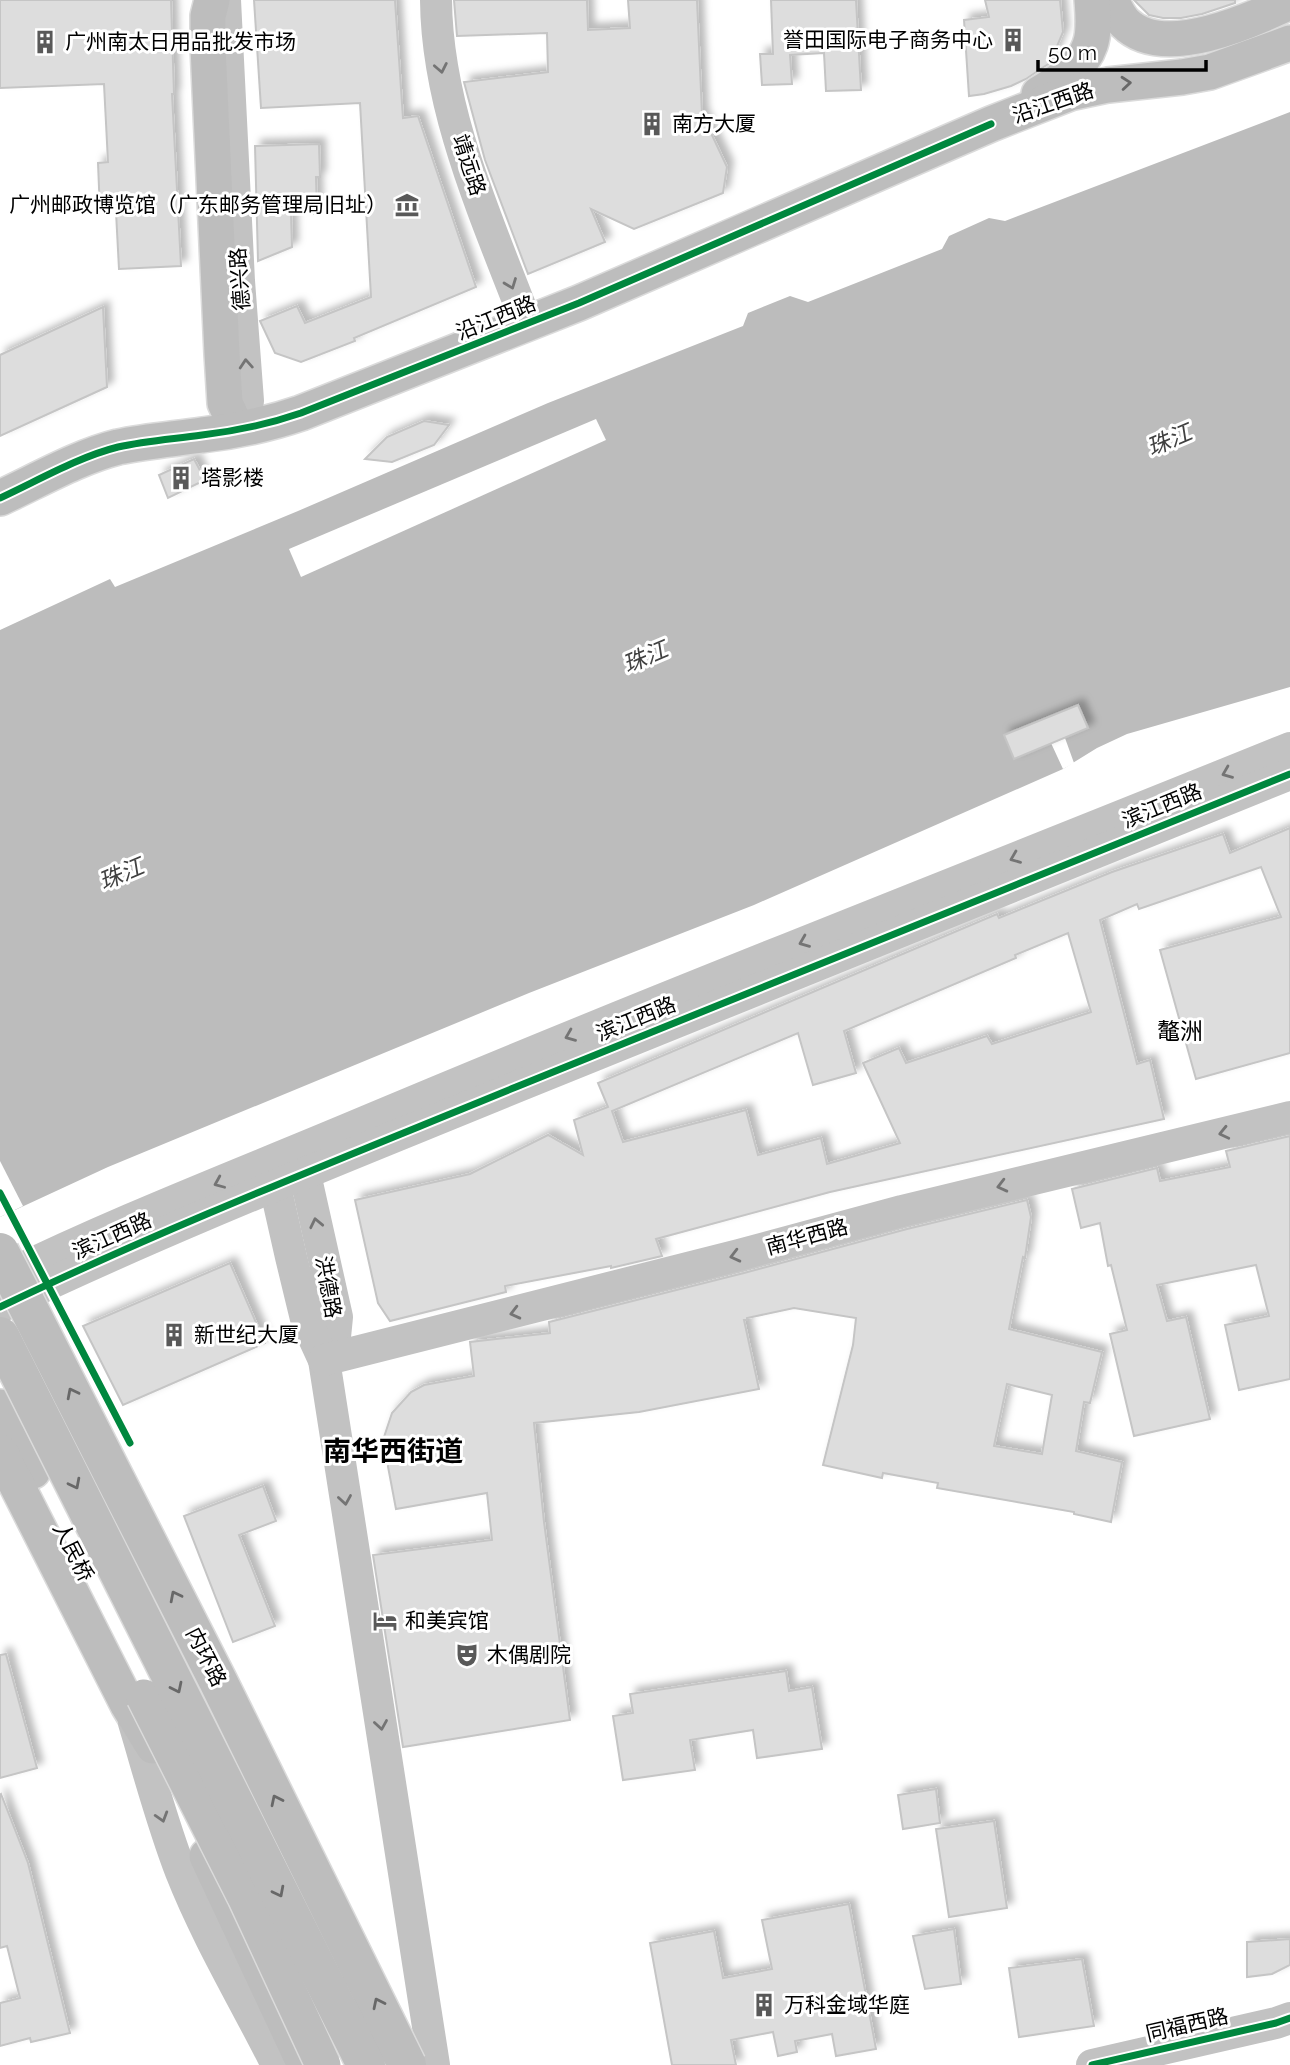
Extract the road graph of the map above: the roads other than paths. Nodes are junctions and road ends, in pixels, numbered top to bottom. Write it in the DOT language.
graph roads {
  1 [pos="212,0"];
  2 [pos="225,0"];
  3 [pos="436,0"];
  4 [pos="1092,0"];
  5 [pos="1111,0"];
  6 [pos="1290,2"];
  7 [pos="1290,43"];
  8 [pos="991,124"];
  9 [pos="527,324"];
  10 [pos="237,429"];
  11 [pos="0,498"];
  12 [pos="1290,748"];
  13 [pos="1290,774"];
  14 [pos="1290,1117"];
  15 [pos="287,1172"];
  16 [pos="0,1252"];
  17 [pos="0,1279"];
  18 [pos="0,1307"];
  19 [pos="0,1336"];
  20 [pos="324,1360"];
  21 [pos="0,1407"];
  22 [pos="0,1452"];
  23 [pos="136,1701"];
  24 [pos="237,1843"];
  25 [pos="1290,2018"];
  26 [pos="277,2065"];
  27 [pos="305,2065"];
  28 [pos="323,2065"];
  29 [pos="366,2065"];
  30 [pos="407,2065"];
  31 [pos="434,2065"];
  32 [pos="1092,2065"];
  1 -- 10 [label="main road"];
  10 -- 2 [label="main road, 德兴路, one-way"];
  3 -- 9 [label="main road, 靖远路, one-way"];
  4 -- 8 [label="main road"];
  5 -- 6 [label="main road"];
  8 -- 7 [label="main road, 沿江西路, one-way"];
  8 -- 9 [label="main road, 沿江西路"];
  9 -- 10 [label="main road, 沿江西路"];
  10 -- 11 [label="main road, 沿江西路"];
  12 -- 15 [label="main road, 滨江西路, one-way"];
  13 -- 15 [label="main road, 滨江西路"];
  14 -- 20 [label="main road, 南华西路, one-way"];
  15 -- 17 [label="main road, 滨江西路, one-way"];
  15 -- 18 [label="main road, 滨江西路"];
  15 -- 20 [label="main road, 洪德路"];
  30 -- 16 [label="highway, 内环路, one-way, bridge"];
  19 -- 29 [label="highway, 内环路, one-way, bridge"];
  20 -- 31 [label="main road, 洪德路, one-way"];
  21 -- 23 [label="main road, 人民桥"];
  22 -- 23 [label="main road, 人民桥"];
  23 -- 24 [label="main road, bridge"];
  23 -- 26 [label="main road, one-way"];
  23 -- 27 [label="main road"];
  23 -- 28 [label="main road, bridge"];
  25 -- 32 [label="main road, 同福西路"];
}
